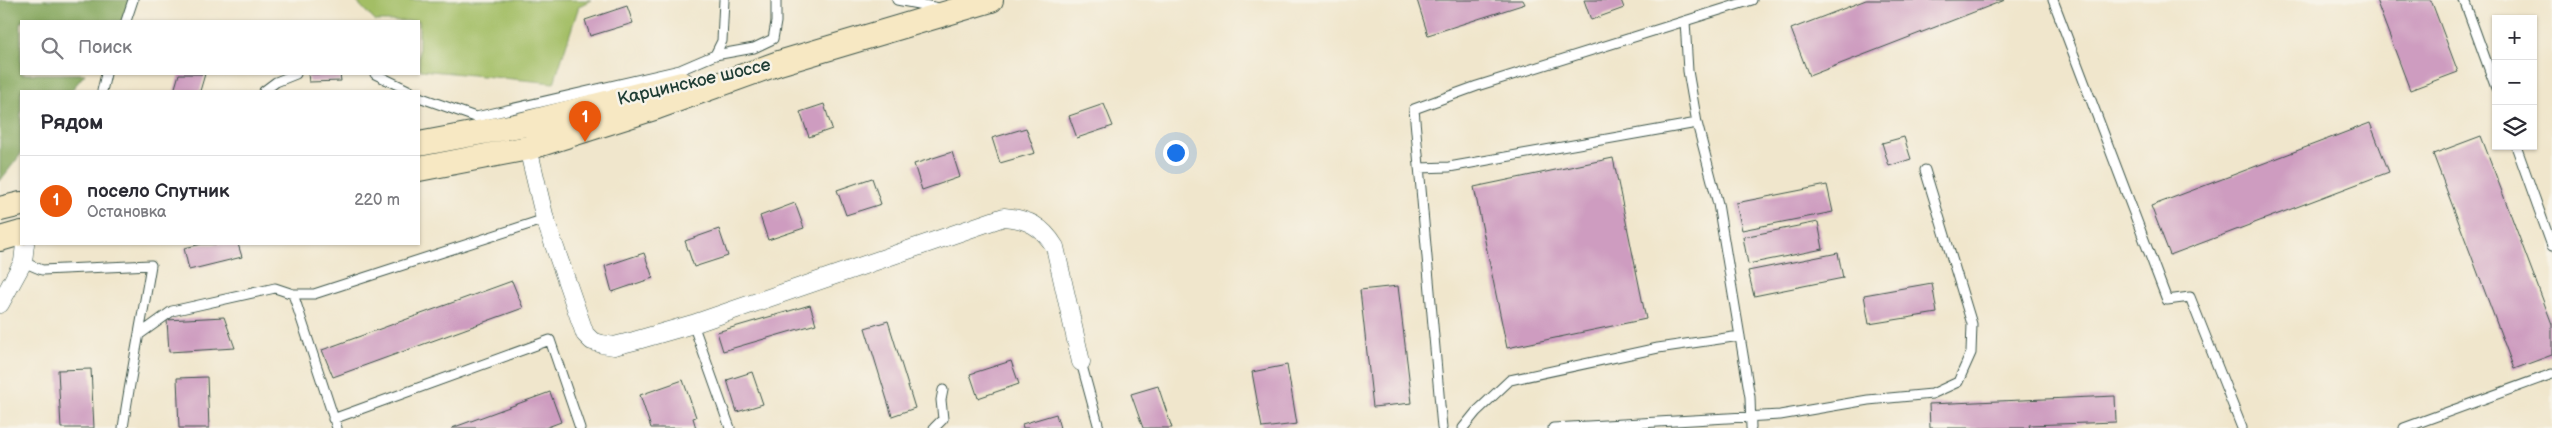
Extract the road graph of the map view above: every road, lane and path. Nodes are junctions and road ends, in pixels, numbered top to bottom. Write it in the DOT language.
graph roads {
  1 [pos="133,0"];
  2 [pos="724,0"];
  3 [pos="776,0"];
  4 [pos="898,0"];
  5 [pos="980,0"];
  6 [pos="992,0"];
  7 [pos="1752,0"];
  8 [pos="2053,0"];
  9 [pos="2464,0"];
  10 [pos="958,10"];
  11 [pos="126,20"];
  12 [pos="1684,21"];
  13 [pos="715,55"];
  14 [pos="779,63"];
  15 [pos="106,75"];
  16 [pos="294,75"];
  17 [pos="377,75"];
  18 [pos="2492,77"];
  19 [pos="102,90"];
  20 [pos="265,90"];
  21 [pos="408,90"];
  22 [pos="420,96"];
  23 [pos="476,117"];
  24 [pos="1696,123"];
  25 [pos="520,125"];
  26 [pos="420,144"];
  27 [pos="528,148"];
  28 [pos="2517,150"];
  29 [pos="1420,168"];
  30 [pos="420,169"];
  31 [pos="1925,170"];
  32 [pos="20,204"];
  33 [pos="0,209"];
  34 [pos="546,219"];
  35 [pos="20,233"];
  36 [pos="0,239"];
  37 [pos="24,245"];
  38 [pos="2552,246"];
  39 [pos="23,262"];
  40 [pos="294,294"];
  41 [pos="0,304"];
  42 [pos="693,324"];
  43 [pos="140,334"];
  44 [pos="1740,336"];
  45 [pos="1081,362"];
  46 [pos="2552,374"];
  47 [pos="943,390"];
  48 [pos="1751,416"];
  49 [pos="335,424"];
  50 [pos="123,428"];
  51 [pos="580,428"];
  52 [pos="730,428"];
  53 [pos="934,428"];
  54 [pos="1099,428"];
  55 [pos="1442,428"];
  56 [pos="1463,428"];
  57 [pos="1553,428"];
  58 [pos="1751,428"];
  59 [pos="2242,428"];
  60 [pos="2404,428"];
  1 -- 11 [label="lane"];
  2 -- 13 [label="lane"];
  3 -- 13 [label="lane"];
  4 -- 10 [label="lane"];
  5 -- 10 [label="lane"];
  6 -- 10 [label="main road"];
  7 -- 12 [label="lane"];
  8 -- 59 [label="lane"];
  9 -- 18 [label="lane"];
  10 -- 14 [label="main road"];
  12 -- 24 [label="lane"];
  12 -- 29 [label="lane"];
  13 -- 23 [label="lane"];
  14 -- 25 [label="main road, Карцинское шоссе"];
  14 -- 27 [label="main road, Карцинское шоссе"];
  15 -- 19 [label="lane"];
  16 -- 20 [label="lane"];
  17 -- 21 [label="lane"];
  22 -- 23 [label="lane"];
  23 -- 25 [label="lane"];
  24 -- 29 [label="lane"];
  24 -- 44 [label="lane"];
  25 -- 26 [label="main road, Карцинское шоссе"];
  25 -- 27 [label="main road"];
  27 -- 30 [label="main road, Карцинское шоссе"];
  27 -- 34 [label="street"];
  28 -- 38 [label="lane"];
  29 -- 55 [label="lane"];
  31 -- 48 [label="lane"];
  32 -- 33 [label="main road"];
  34 -- 40 [label="lane"];
  34 -- 42 [label="street"];
  35 -- 36 [label="main road"];
  37 -- 39 [label="street"];
  39 -- 41 [label="street"];
  39 -- 43 [label="lane"];
  40 -- 43 [label="lane"];
  40 -- 49 [label="lane"];
  42 -- 45 [label="street"];
  42 -- 52 [label="lane"];
  43 -- 50 [label="lane"];
  44 -- 48 [label="lane"];
  44 -- 56 [label="lane"];
  45 -- 54 [label="lane"];
  46 -- 60 [label="lane"];
  47 -- 53 [label="lane"];
  48 -- 57 [label="lane"];
  48 -- 58 [label="lane"];
  49 -- 51 [label="lane"];
}
